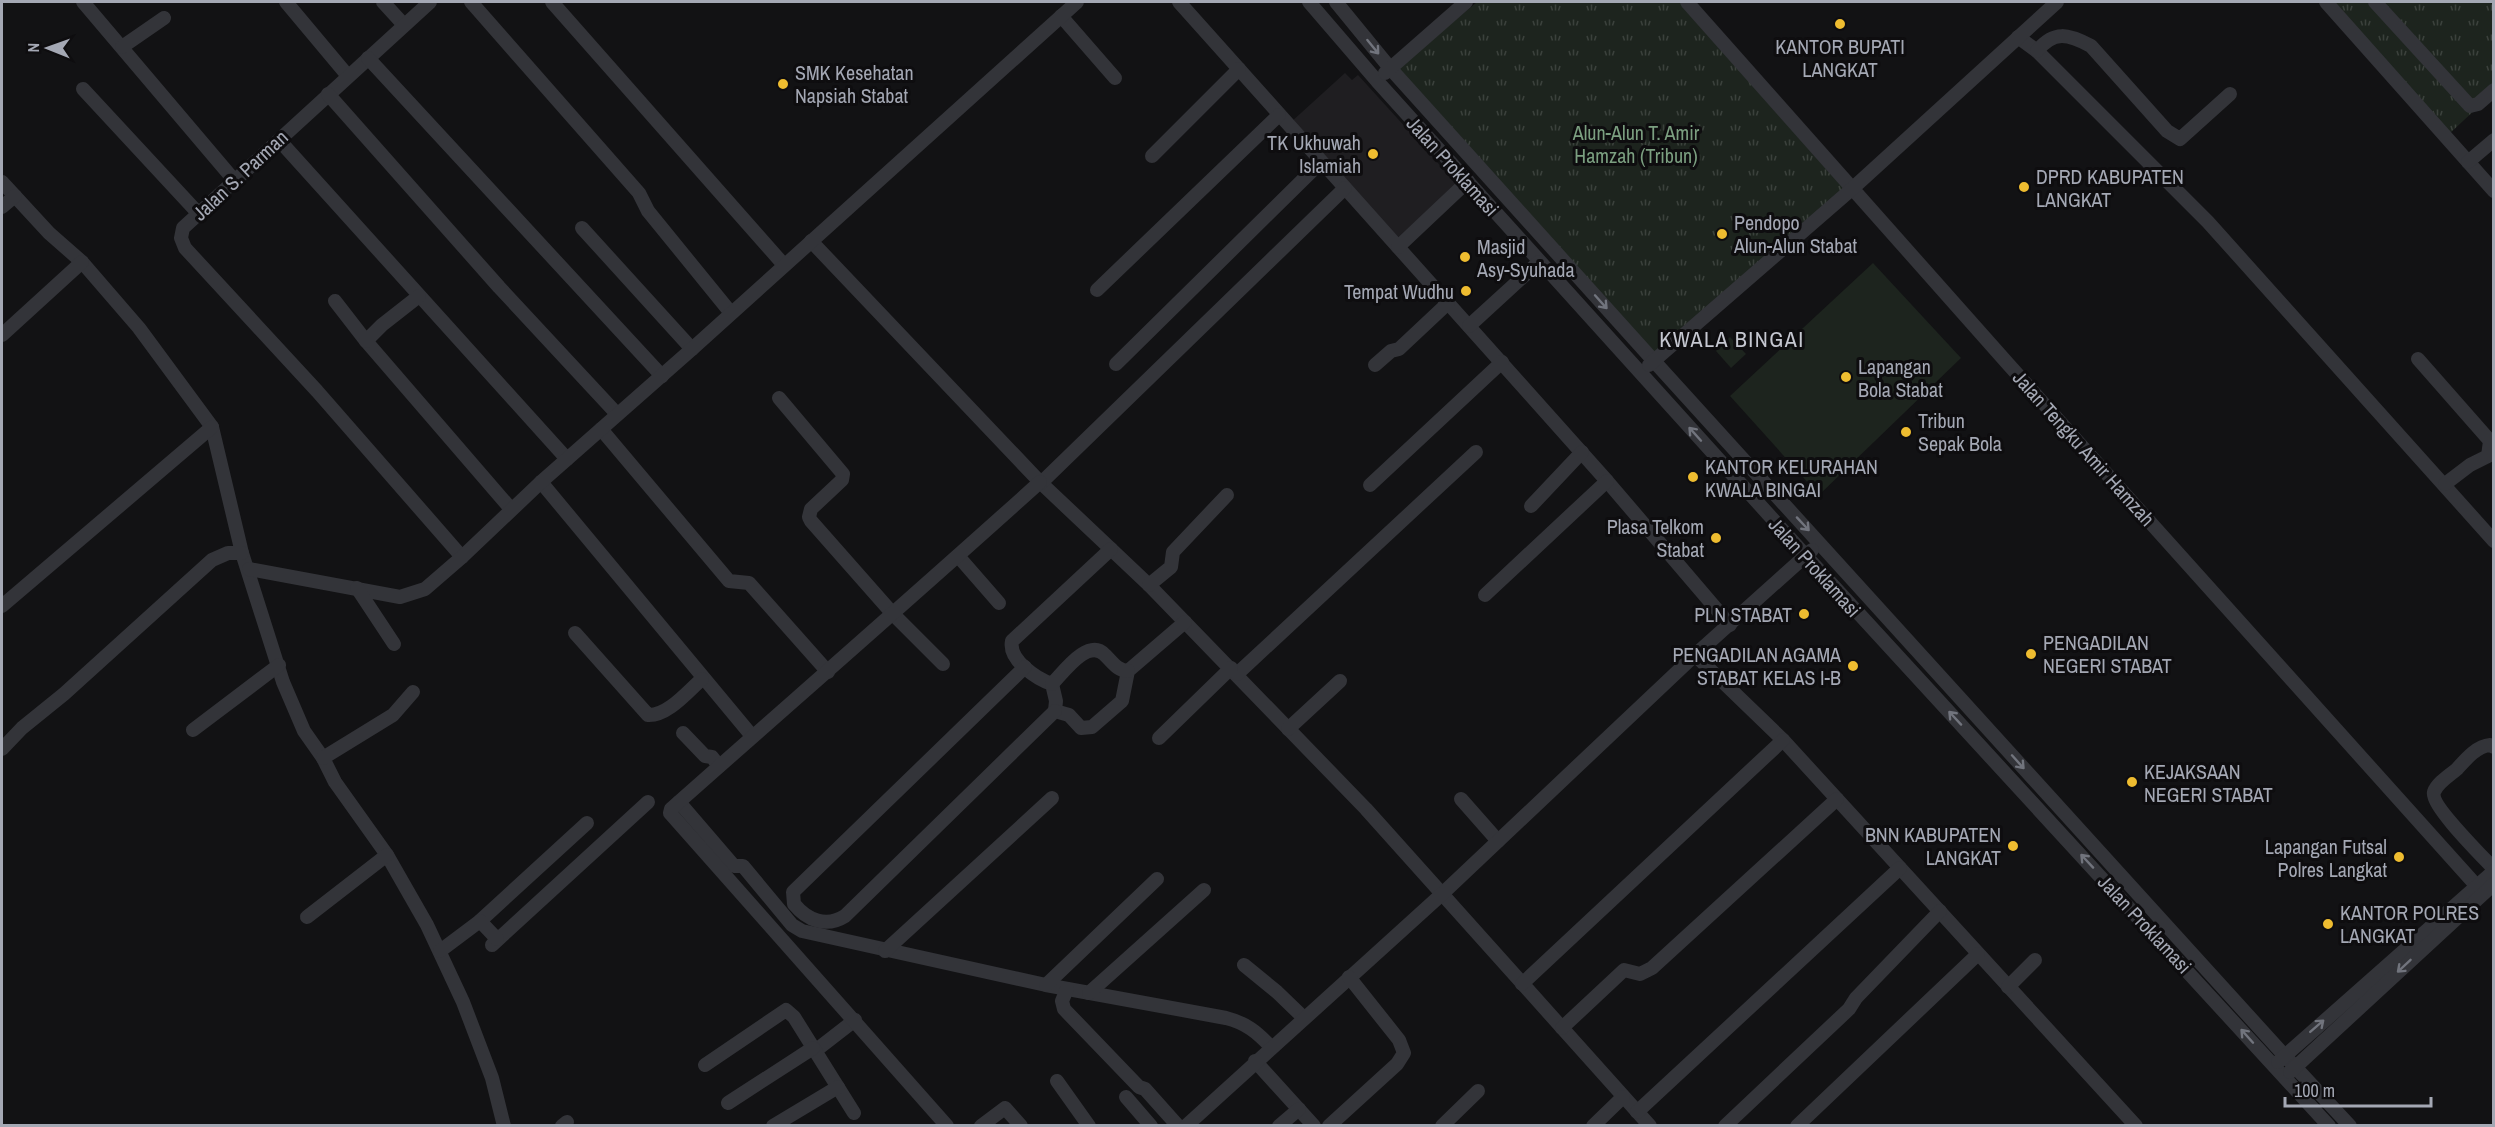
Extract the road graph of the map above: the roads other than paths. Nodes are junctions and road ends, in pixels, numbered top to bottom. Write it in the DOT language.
graph roads {
  1 [pos="83,2"];
  2 [pos="286,2"];
  3 [pos="383,2"];
  4 [pos="430,2"];
  5 [pos="471,2"];
  6 [pos="552,2"];
  7 [pos="1077,2"];
  8 [pos="1179,2"];
  9 [pos="1309,2"];
  10 [pos="1336,2"];
  11 [pos="1466,2"];
  12 [pos="1687,2"];
  13 [pos="2057,2"];
  14 [pos="2325,2"];
  15 [pos="2374,2"];
  16 [pos="1061,16"];
  17 [pos="164,18"];
  18 [pos="404,25"];
  19 [pos="2018,37"];
  20 [pos="122,47"];
  21 [pos="2037,51"];
  22 [pos="368,58"];
  23 [pos="1390,68"];
  24 [pos="1239,69"];
  25 [pos="348,76"];
  26 [pos="1115,78"];
  27 [pos="1377,81"];
  28 [pos="83,89"];
  29 [pos="2493,90"];
  30 [pos="328,94"];
  31 [pos="2229,94"];
  32 [pos="1279,115"];
  33 [pos="279,140"];
  34 [pos="2493,140"];
  35 [pos="1152,156"];
  36 [pos="1322,162"];
  37 [pos="2468,162"];
  38 [pos="234,180"];
  39 [pos="1468,181"];
  40 [pos="2,182"];
  41 [pos="1345,188"];
  42 [pos="1853,188"];
  43 [pos="2493,191"];
  44 [pos="15,196"];
  45 [pos="2,207"];
  46 [pos="198,213"];
  47 [pos="582,228"];
  48 [pos="811,241"];
  49 [pos="1398,247"];
  50 [pos="82,262"];
  51 [pos="1539,262"];
  52 [pos="784,265"];
  53 [pos="1097,290"];
  54 [pos="419,296"];
  55 [pos="335,301"];
  56 [pos="1448,303"];
  57 [pos="732,314"];
  58 [pos="1469,326"];
  59 [pos="2,335"];
  60 [pos="366,341"];
  61 [pos="692,349"];
  62 [pos="2418,359"];
  63 [pos="1653,360"];
  64 [pos="1502,362"];
  65 [pos="1116,364"];
  66 [pos="1375,365"];
  67 [pos="1641,374"];
  68 [pos="662,376"];
  69 [pos="779,398"];
  70 [pos="617,414"];
  71 [pos="212,427"];
  72 [pos="601,429"];
  73 [pos="1476,452"];
  74 [pos="1582,452"];
  75 [pos="567,459"];
  76 [pos="1607,481"];
  77 [pos="541,482"];
  78 [pos="1041,482"];
  79 [pos="2445,484"];
  80 [pos="1370,485"];
  81 [pos="1227,495"];
  82 [pos="1531,506"];
  83 [pos="511,509"];
  84 [pos="2493,541"];
  85 [pos="1820,542"];
  86 [pos="1111,549"];
  87 [pos="242,553"];
  88 [pos="958,556"];
  89 [pos="1806,556"];
  90 [pos="462,557"];
  91 [pos="249,569"];
  92 [pos="1149,585"];
  93 [pos="357,588"];
  94 [pos="1485,595"];
  95 [pos="999,603"];
  96 [pos="2,606"];
  97 [pos="893,614"];
  98 [pos="1185,622"];
  99 [pos="1730,625"];
  100 [pos="574,633"];
  101 [pos="394,644"];
  102 [pos="1695,655"];
  103 [pos="943,664"];
  104 [pos="279,665"];
  105 [pos="1025,668"];
  106 [pos="1128,671"];
  107 [pos="1234,671"];
  108 [pos="828,672"];
  109 [pos="702,679"];
  110 [pos="1340,681"];
  111 [pos="1052,684"];
  112 [pos="413,692"];
  113 [pos="1055,711"];
  114 [pos="1288,729"];
  115 [pos="193,730"];
  116 [pos="683,733"];
  117 [pos="752,736"];
  118 [pos="1159,738"];
  119 [pos="1783,740"];
  120 [pos="2493,747"];
  121 [pos="2,749"];
  122 [pos="323,758"];
  123 [pos="719,766"];
  124 [pos="1052,798"];
  125 [pos="1461,799"];
  126 [pos="1837,799"];
  127 [pos="2053,801"];
  128 [pos="648,802"];
  129 [pos="676,805"];
  130 [pos="2042,813"];
  131 [pos="587,823"];
  132 [pos="1498,841"];
  133 [pos="387,855"];
  134 [pos="1900,868"];
  135 [pos="2493,870"];
  136 [pos="1157,879"];
  137 [pos="2485,888"];
  138 [pos="1204,890"];
  139 [pos="1442,894"];
  140 [pos="1940,912"];
  141 [pos="307,917"];
  142 [pos="480,921"];
  143 [pos="440,951"];
  144 [pos="885,951"];
  145 [pos="1978,954"];
  146 [pos="2035,960"];
  147 [pos="1244,965"];
  148 [pos="1349,977"];
  149 [pos="1522,984"];
  150 [pos="1046,985"];
  151 [pos="2008,987"];
  152 [pos="1089,993"];
  153 [pos="1065,994"];
  154 [pos="1304,1018"];
  155 [pos="855,1020"];
  156 [pos="1562,1028"];
  157 [pos="1271,1047"];
  158 [pos="814,1050"];
  159 [pos="1255,1061"];
  160 [pos="2279,1061"];
  161 [pos="705,1065"];
  162 [pos="2295,1067"];
  163 [pos="2285,1078"];
  164 [pos="1057,1081"];
  165 [pos="838,1087"];
  166 [pos="1478,1091"];
  167 [pos="1126,1097"];
  168 [pos="1623,1097"];
  169 [pos="728,1103"];
  170 [pos="1299,1109"];
  171 [pos="1637,1112"];
  172 [pos="854,1113"];
  173 [pos="504,1125"];
  174 [pos="773,1125"];
  175 [pos="947,1125"];
  176 [pos="981,1125"];
  177 [pos="1022,1125"];
  178 [pos="1089,1125"];
  179 [pos="1151,1125"];
  180 [pos="1178,1125"];
  181 [pos="1186,1125"];
  182 [pos="1279,1125"];
  183 [pos="1314,1125"];
  184 [pos="1329,1125"];
  185 [pos="1442,1125"];
  186 [pos="1593,1125"];
  187 [pos="1650,1125"];
  188 [pos="1725,1125"];
  189 [pos="1797,1125"];
  190 [pos="2136,1125"];
  191 [pos="2329,1125"];
  192 [pos="2350,1125"];
  1 -- 20 [label="street"];
  2 -- 25 [label="street"];
  3 -- 18 [label="street"];
  4 -- 18 [label="street, Jalan S. Parman"];
  5 -- 57 [label="street"];
  6 -- 52 [label="street"];
  7 -- 16 [label="street"];
  8 -- 24 [label="street"];
  9 -- 27 [label="street, Jalan Proklamasi"];
  10 -- 23 [label="street, Jalan Proklamasi, one-way"];
  11 -- 23 [label="street"];
  12 -- 42 [label="street, Jalan Tengku Amir Hamzah"];
  13 -- 19 [label="street"];
  14 -- 37 [label="street"];
  15 -- 29 [label="street"];
  16 -- 26 [label="street"];
  16 -- 48 [label="street"];
  17 -- 20 [label="street"];
  18 -- 22 [label="street, Jalan S. Parman"];
  19 -- 21 [label="street"];
  19 -- 42 [label="street"];
  20 -- 38 [label="street"];
  21 -- 31 [label="street"];
  21 -- 79 [label="street"];
  22 -- 25 [label="street, Jalan S. Parman"];
  22 -- 68 [label="street"];
  23 -- 27 [label="street"];
  23 -- 63 [label="street, Jalan Proklamasi, one-way"];
  24 -- 32 [label="street"];
  24 -- 35 [label="street"];
  25 -- 30 [label="street, Jalan S. Parman"];
  27 -- 39 [label="street, Jalan Proklamasi"];
  28 -- 46 [label="street"];
  30 -- 33 [label="street, Jalan S. Parman"];
  30 -- 70 [label="street"];
  32 -- 36 [label="street"];
  32 -- 53 [label="street"];
  33 -- 38 [label="street, Jalan S. Parman"];
  33 -- 54 [label="street"];
  34 -- 37 [label="street"];
  36 -- 41 [label="street"];
  36 -- 65 [label="street"];
  37 -- 43 [label="street"];
  38 -- 46 [label="street, Jalan S. Parman"];
  39 -- 49 [label="street"];
  39 -- 51 [label="street, Jalan Proklamasi"];
  40 -- 44 [label="street"];
  41 -- 49 [label="street"];
  41 -- 78 [label="street"];
  42 -- 63 [label="street"];
  42 -- 137 [label="street, Jalan Tengku Amir Hamzah"];
  44 -- 45 [label="street"];
  44 -- 50 [label="street"];
  46 -- 90 [label="street, Jalan S. Parman"];
  47 -- 61 [label="street"];
  48 -- 52 [label="street"];
  48 -- 78 [label="street"];
  49 -- 56 [label="street"];
  50 -- 59 [label="street"];
  50 -- 71 [label="street"];
  51 -- 58 [label="street"];
  51 -- 67 [label="street, Jalan Proklamasi"];
  52 -- 57 [label="street"];
  54 -- 60 [label="street"];
  54 -- 75 [label="street"];
  55 -- 60 [label="street"];
  56 -- 58 [label="street"];
  56 -- 66 [label="street"];
  57 -- 61 [label="street"];
  58 -- 64 [label="street"];
  60 -- 83 [label="street"];
  61 -- 68 [label="street"];
  62 -- 79 [label="street"];
  63 -- 67 [label="street"];
  63 -- 85 [label="street, Jalan Proklamasi, one-way"];
  64 -- 74 [label="street"];
  64 -- 80 [label="street"];
  89 -- 67 [label="street, Jalan Proklamasi, one-way"];
  68 -- 70 [label="street"];
  69 -- 97 [label="street"];
  70 -- 72 [label="street"];
  71 -- 87 [label="street"];
  71 -- 96 [label="street"];
  72 -- 75 [label="street"];
  72 -- 108 [label="street"];
  73 -- 107 [label="street"];
  74 -- 76 [label="street"];
  74 -- 82 [label="street"];
  75 -- 77 [label="street"];
  76 -- 94 [label="street"];
  76 -- 99 [label="street"];
  77 -- 83 [label="street"];
  77 -- 109 [label="street"];
  78 -- 86 [label="street"];
  78 -- 88 [label="street"];
  79 -- 84 [label="street"];
  81 -- 92 [label="street"];
  83 -- 90 [label="street"];
  85 -- 89 [label="street"];
  85 -- 127 [label="street, Jalan Proklamasi, one-way"];
  86 -- 92 [label="street"];
  86 -- 105 [label="street"];
  87 -- 91 [label="street"];
  87 -- 121 [label="street"];
  88 -- 95 [label="street"];
  88 -- 97 [label="street"];
  89 -- 99 [label="street"];
  130 -- 89 [label="street, Jalan Proklamasi, one-way"];
  90 -- 93 [label="street"];
  91 -- 93 [label="street"];
  91 -- 104 [label="street"];
  92 -- 98 [label="street"];
  93 -- 101 [label="street"];
  97 -- 103 [label="street"];
  97 -- 108 [label="street"];
  98 -- 106 [label="street"];
  98 -- 107 [label="street"];
  99 -- 102 [label="street"];
  100 -- 109 [label="street"];
  102 -- 119 [label="street"];
  102 -- 132 [label="street"];
  104 -- 115 [label="street"];
  104 -- 122 [label="street"];
  105 -- 111 [label="street"];
  105 -- 113 [label="street"];
  106 -- 111 [label="street"];
  106 -- 113 [label="street"];
  107 -- 114 [label="street"];
  107 -- 118 [label="street"];
  108 -- 117 [label="street"];
  109 -- 117 [label="street"];
  110 -- 114 [label="street"];
  111 -- 113 [label="street"];
  112 -- 122 [label="street"];
  114 -- 139 [label="street"];
  116 -- 123 [label="street"];
  117 -- 123 [label="street"];
  119 -- 126 [label="street"];
  119 -- 149 [label="street"];
  120 -- 135 [label="street"];
  122 -- 133 [label="street"];
  123 -- 129 [label="street"];
  124 -- 144 [label="street"];
  125 -- 132 [label="street"];
  126 -- 134 [label="street"];
  126 -- 156 [label="street"];
  127 -- 130 [label="street"];
  127 -- 160 [label="street, Jalan Proklamasi"];
  128 -- 142 [label="street"];
  129 -- 144 [label="street"];
  129 -- 155 [label="street"];
  160 -- 130 [label="street, Jalan Proklamasi, one-way"];
  131 -- 142 [label="street"];
  132 -- 139 [label="street"];
  133 -- 141 [label="street"];
  133 -- 143 [label="street"];
  134 -- 140 [label="street"];
  134 -- 171 [label="street"];
  135 -- 137 [label="street"];
  136 -- 150 [label="street"];
  160 -- 137 [label="street, one-way"];
  137 -- 162 [label="street, one-way"];
  138 -- 152 [label="street"];
  139 -- 148 [label="street"];
  139 -- 149 [label="street"];
  140 -- 145 [label="street"];
  140 -- 188 [label="street"];
  142 -- 143 [label="street"];
  143 -- 173 [label="street"];
  144 -- 150 [label="street"];
  145 -- 151 [label="street"];
  145 -- 189 [label="street"];
  146 -- 151 [label="street"];
  147 -- 154 [label="street"];
  148 -- 154 [label="street"];
  148 -- 184 [label="street"];
  149 -- 156 [label="street"];
  150 -- 153 [label="street"];
  151 -- 190 [label="street"];
  152 -- 153 [label="street"];
  152 -- 157 [label="street"];
  153 -- 180 [label="street"];
  154 -- 157 [label="street"];
  155 -- 158 [label="street"];
  155 -- 175 [label="street"];
  156 -- 168 [label="street"];
  157 -- 159 [label="street"];
  158 -- 161 [label="street"];
  158 -- 165 [label="street"];
  158 -- 169 [label="street"];
  159 -- 170 [label="street"];
  159 -- 181 [label="street"];
  160 -- 162 [label="street, Jalan Proklamasi"];
  160 -- 163 [label="street, Jalan Proklamasi"];
  162 -- 163 [label="street"];
  162 -- 192 [label="street, Jalan Proklamasi"];
  163 -- 191 [label="street, Jalan Proklamasi"];
  164 -- 178 [label="street"];
  165 -- 172 [label="street"];
  165 -- 174 [label="street"];
  166 -- 185 [label="street"];
  167 -- 179 [label="street"];
  168 -- 171 [label="street"];
  168 -- 186 [label="street"];
  170 -- 182 [label="street"];
  170 -- 183 [label="street"];
  171 -- 187 [label="street"];
  176 -- 177 [label="street"];
}
